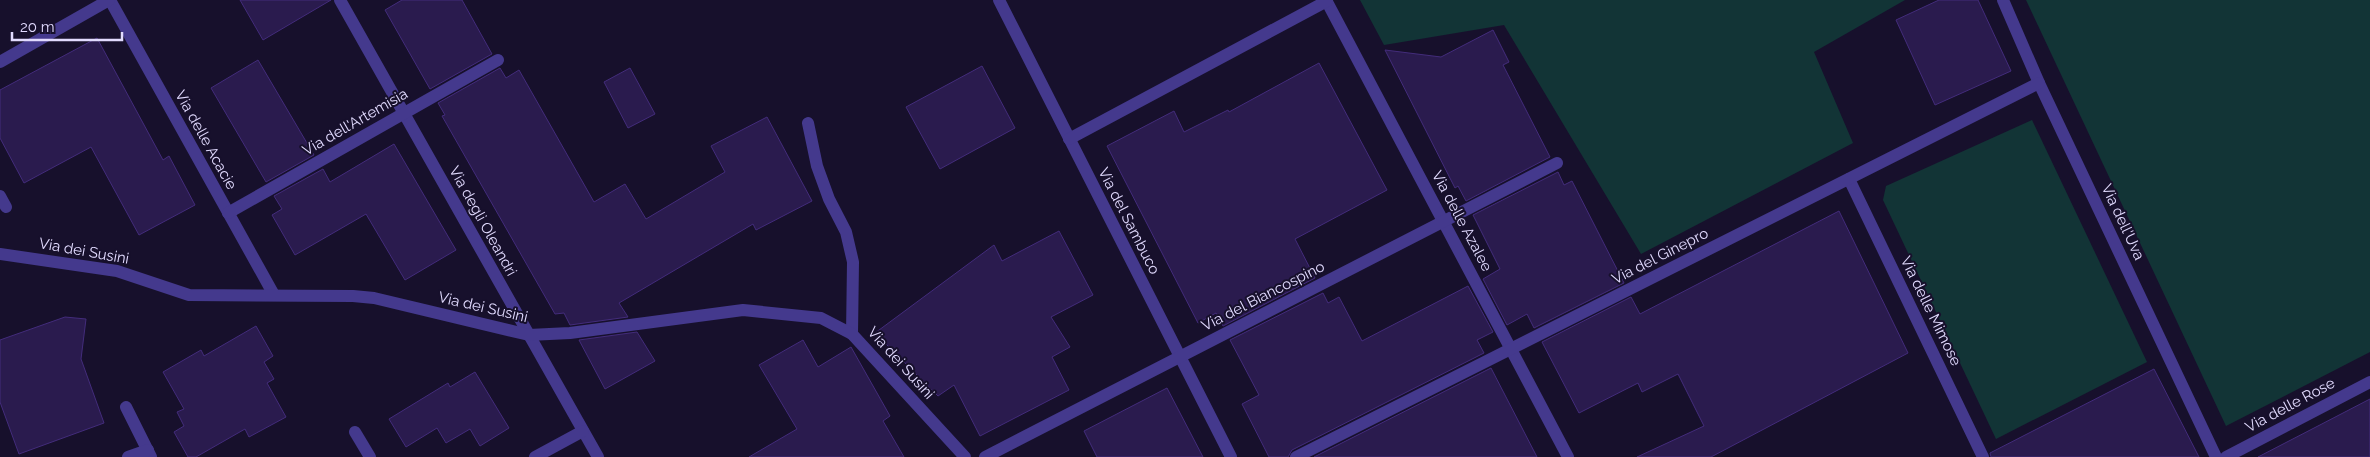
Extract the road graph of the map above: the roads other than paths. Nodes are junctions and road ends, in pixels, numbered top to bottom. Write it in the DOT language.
graph roads {
  1 [pos="110,0"];
  2 [pos="340,0"];
  3 [pos="999,0"];
  4 [pos="1326,0"];
  5 [pos="2003,0"];
  6 [pos="498,60"];
  7 [pos="0,62"];
  8 [pos="2039,84"];
  9 [pos="404,113"];
  10 [pos="808,123"];
  11 [pos="1069,139"];
  12 [pos="1557,163"];
  13 [pos="1849,179"];
  14 [pos="228,213"];
  15 [pos="1444,221"];
  16 [pos="0,254"];
  17 [pos="274,295"];
  18 [pos="852,334"];
  19 [pos="529,335"];
  20 [pos="1512,350"];
  21 [pos="1180,357"];
  22 [pos="2370,382"];
  23 [pos="126,407"];
  24 [pos="583,431"];
  25 [pos="355,432"];
  26 [pos="150,454"];
  27 [pos="128,457"];
  28 [pos="370,457"];
  29 [pos="535,457"];
  30 [pos="598,457"];
  31 [pos="965,457"];
  32 [pos="985,457"];
  33 [pos="1231,457"];
  34 [pos="1296,457"];
  35 [pos="1568,457"];
  36 [pos="1983,457"];
  37 [pos="2216,457"];
  38 [pos="2226,457"];
  1 -- 7 [label="street"];
  1 -- 14 [label="street, Via delle Acacie"];
  2 -- 9 [label="street, Via degli Oleandri"];
  3 -- 11 [label="street, Via del Sambuco"];
  4 -- 11 [label="street"];
  4 -- 15 [label="street, Via delle Azalee"];
  5 -- 8 [label="street, Via dell'Uva"];
  6 -- 9 [label="street, Via dell'Artemisia"];
  8 -- 13 [label="street, Via del Ginepro"];
  8 -- 37 [label="street, Via dell'Uva"];
  9 -- 14 [label="street, Via dell'Artemisia"];
  9 -- 19 [label="street, Via degli Oleandri"];
  10 -- 18 [label="street"];
  11 -- 21 [label="street, Via del Sambuco"];
  12 -- 15 [label="street, Via del Biancospino"];
  13 -- 20 [label="street, Via del Ginepro"];
  13 -- 36 [label="street, Via delle Mimose"];
  14 -- 17 [label="street, Via delle Acacie"];
  15 -- 20 [label="street, Via delle Azalee"];
  15 -- 21 [label="street, Via del Biancospino"];
  16 -- 17 [label="street, Via dei Susini"];
  17 -- 19 [label="street, Via dei Susini"];
  18 -- 19 [label="street, Via dei Susini"];
  18 -- 31 [label="street, Via dei Susini"];
  19 -- 24 [label="street, Via degli Oleandri"];
  20 -- 34 [label="street, Via del Ginepro"];
  20 -- 35 [label="street, Via delle Azalee"];
  21 -- 32 [label="street, Via del Biancospino"];
  21 -- 33 [label="street, Via del Sambuco"];
  22 -- 38 [label="street, Via delle Rose"];
  23 -- 26 [label="street"];
  24 -- 29 [label="street"];
  24 -- 30 [label="street, Via degli Oleandri"];
  25 -- 28 [label="street"];
  26 -- 27 [label="street"];
}
